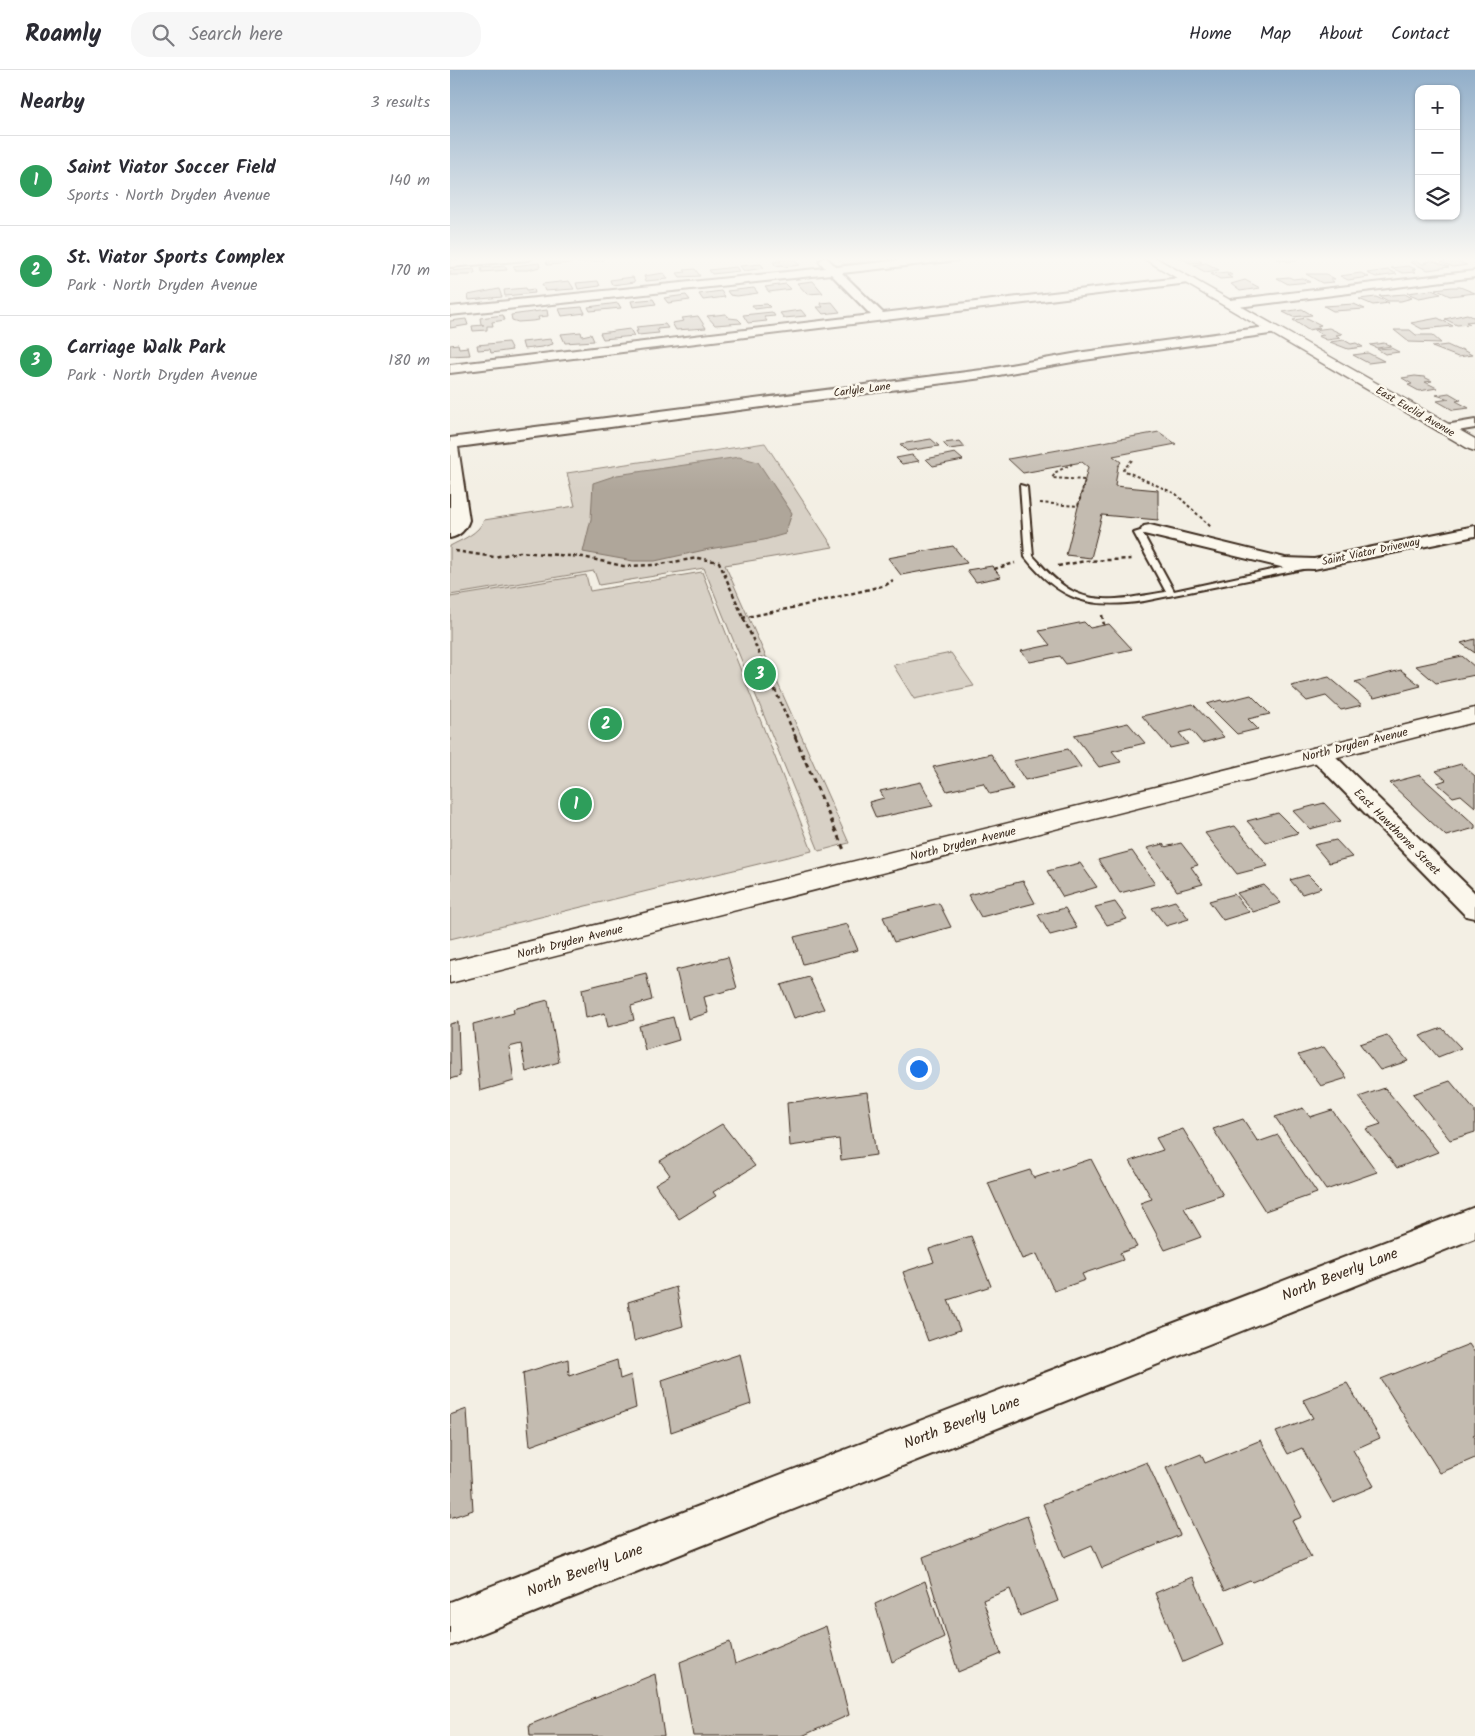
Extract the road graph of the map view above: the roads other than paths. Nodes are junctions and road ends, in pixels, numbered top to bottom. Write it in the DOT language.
graph roads {
  1 [pos="733,335"];
  2 [pos="1238,335"];
  3 [pos="1281,335"];
  4 [pos="450,369"];
  5 [pos="1475,424"];
  6 [pos="1445,429"];
  7 [pos="450,444"];
  8 [pos="1475,446"];
  9 [pos="1022,487"];
  10 [pos="1150,530"];
  11 [pos="1475,531"];
  12 [pos="450,538"];
  13 [pos="1314,564"];
  14 [pos="1171,594"];
  15 [pos="1475,715"];
  16 [pos="1320,754"];
  17 [pos="1475,909"];
  18 [pos="450,972"];
  19 [pos="1475,1222"];
  20 [pos="450,1624"];
  1 -- 4 [label="street"];
  2 -- 7 [label="street, Carlyle Lane"];
  3 -- 6 [label="main road, East Euclid Avenue"];
  5 -- 6 [label="street"];
  6 -- 8 [label="main road, East Euclid Avenue"];
  7 -- 12 [label="street"];
  9 -- 14 [label="lane"];
  10 -- 13 [label="street, Saint Viator Driveway"];
  10 -- 14 [label="lane"];
  11 -- 13 [label="street, Saint Viator Driveway"];
  13 -- 14 [label="lane"];
  15 -- 16 [label="main road, North Dryden Avenue"];
  16 -- 17 [label="street, East Hawthorne Street"];
  16 -- 18 [label="main road, North Dryden Avenue"];
  19 -- 20 [label="street, North Beverly Lane"];
}
